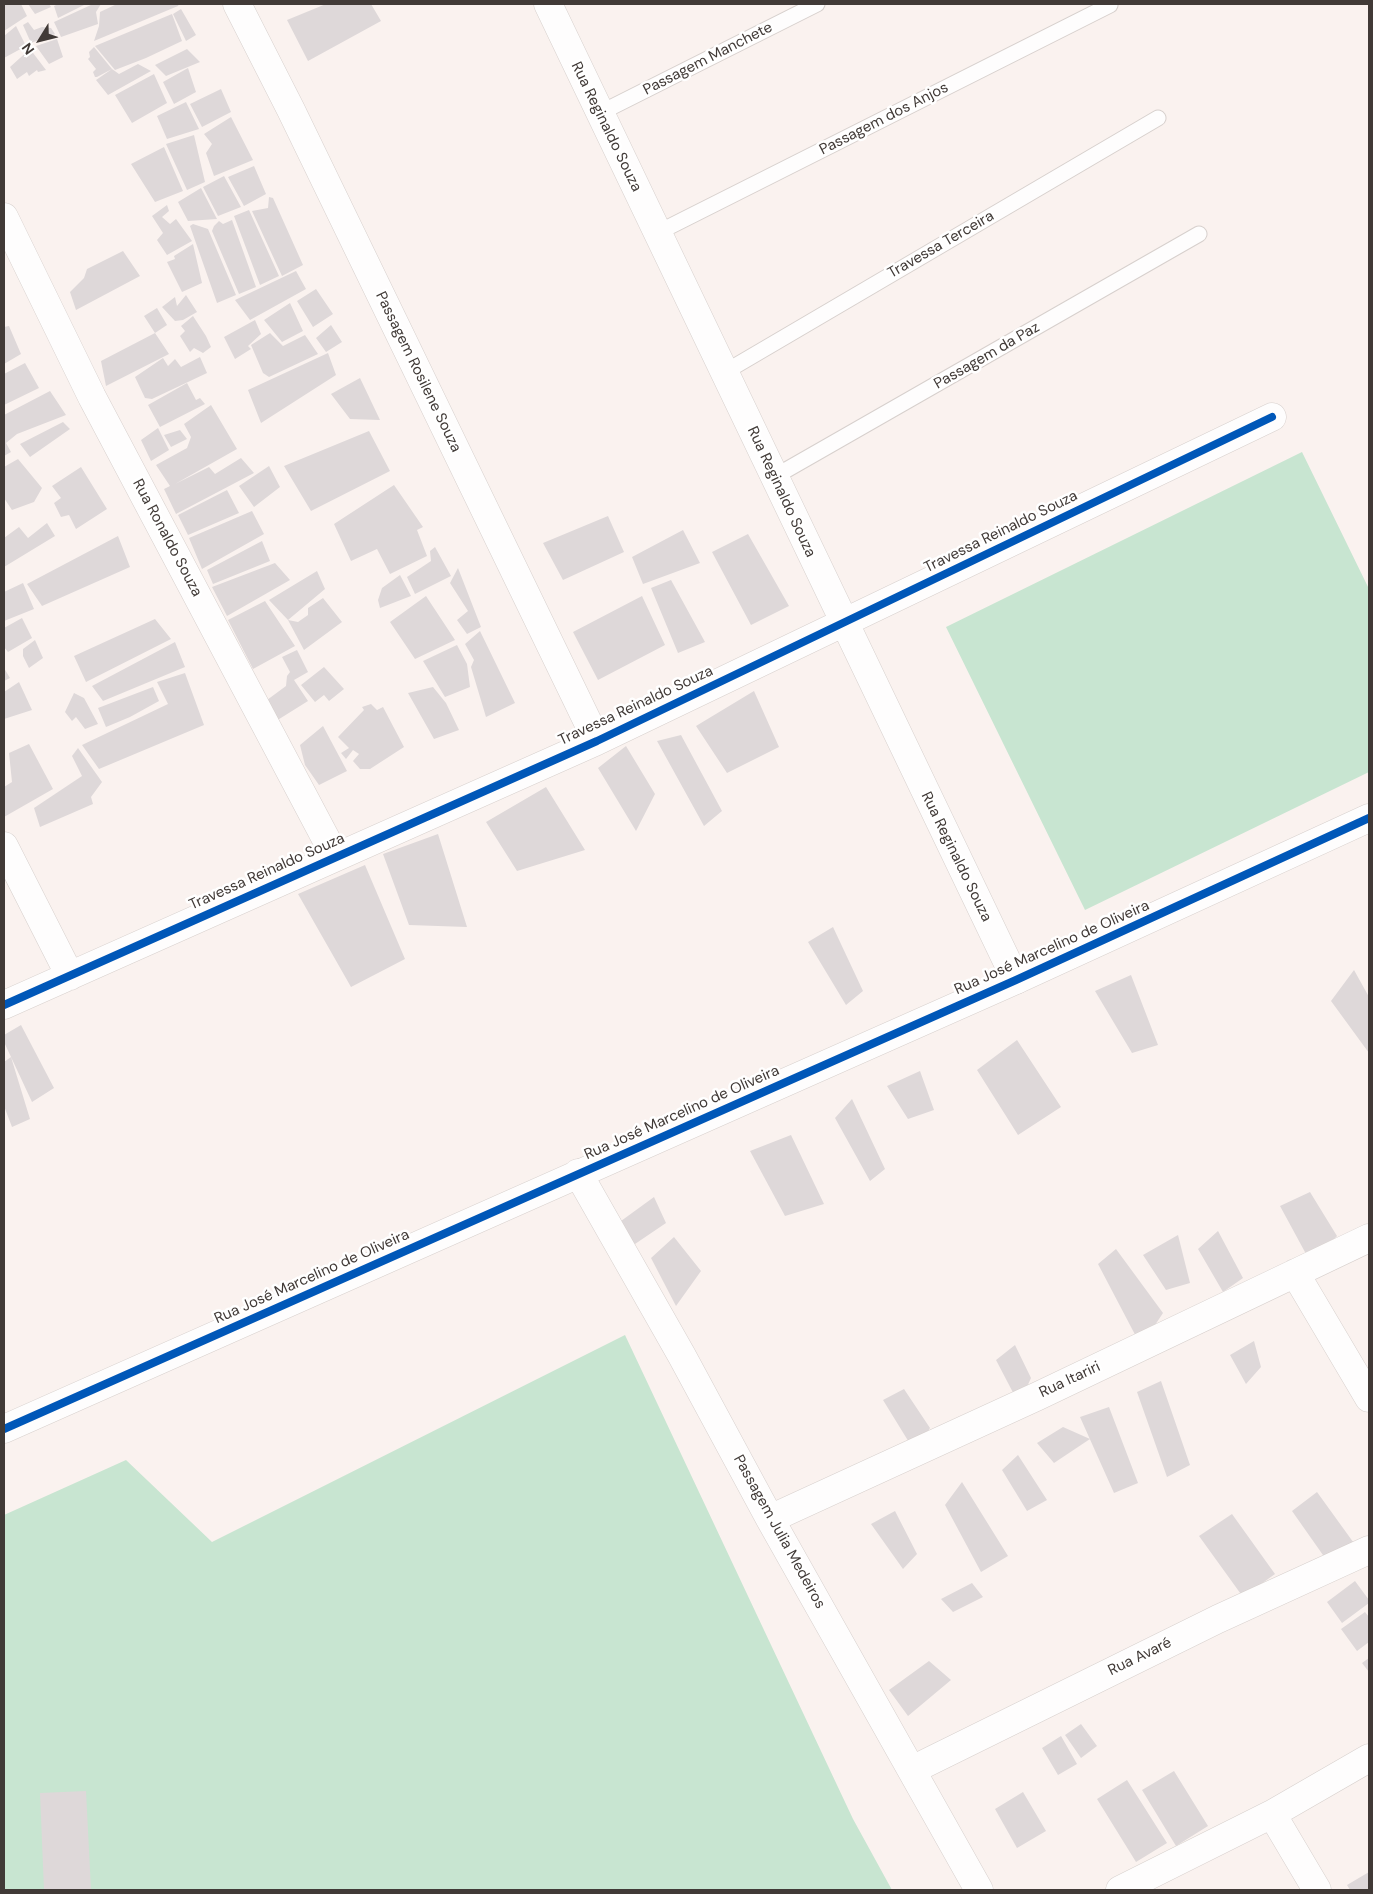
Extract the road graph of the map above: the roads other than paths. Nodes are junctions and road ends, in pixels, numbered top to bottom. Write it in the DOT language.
graph roads {
  1 [pos="237,4"];
  2 [pos="548,4"];
  3 [pos="817,4"];
  4 [pos="1110,5"];
  5 [pos="600,113"];
  6 [pos="1158,118"];
  7 [pos="4,217"];
  8 [pos="657,233"];
  9 [pos="1199,234"];
  10 [pos="725,372"];
  11 [pos="1272,417"];
  12 [pos="774,477"];
  13 [pos="843,623"];
  14 [pos="597,741"];
  15 [pos="1369,818"];
  16 [pos="4,846"];
  17 [pos="335,856"];
  18 [pos="70,976"];
  19 [pos="1016,980"];
  20 [pos="4,1005"];
  21 [pos="578,1173"];
  22 [pos="1369,1238"];
  23 [pos="1295,1273"];
  24 [pos="1369,1398"];
  25 [pos="4,1429"];
  26 [pos="770,1518"];
  27 [pos="1369,1550"];
  28 [pos="1369,1758"];
  29 [pos="912,1770"];
  30 [pos="1272,1814"];
  31 [pos="979,1890"];
  32 [pos="1120,1890"];
  33 [pos="1317,1890"];
  1 -- 14 [label="street, Passagem Rosilene Souza"];
  2 -- 5 [label="street, Rua Reginaldo Souza"];
  3 -- 5 [label="lane, Passagem Manchete"];
  4 -- 8 [label="lane, Passagem dos Anjos"];
  5 -- 8 [label="street, Rua Reginaldo Souza"];
  6 -- 10 [label="lane, Travessa Terceira"];
  7 -- 17 [label="street, Rua Ronaldo Souza"];
  8 -- 10 [label="street, Rua Reginaldo Souza"];
  9 -- 12 [label="lane, Passagem da Paz"];
  10 -- 12 [label="street, Rua Reginaldo Souza"];
  11 -- 13 [label="street, Travessa Reinaldo Souza"];
  12 -- 13 [label="street, Rua Reginaldo Souza"];
  13 -- 14 [label="street, Travessa Reinaldo Souza"];
  13 -- 19 [label="street, Rua Reginaldo Souza"];
  14 -- 17 [label="street, Travessa Reinaldo Souza"];
  15 -- 19 [label="street, Rua José Marcelino de Oliveira"];
  16 -- 18 [label="street"];
  17 -- 18 [label="street, Travessa Reinaldo Souza"];
  18 -- 20 [label="street, Travessa Reinaldo Souza"];
  19 -- 21 [label="street, Rua José Marcelino de Oliveira"];
  21 -- 25 [label="street, Rua José Marcelino de Oliveira"];
  21 -- 26 [label="street, Passagem Julia Medeiros"];
  22 -- 23 [label="street, Rua Itariri"];
  23 -- 24 [label="street"];
  23 -- 26 [label="street, Rua Itariri"];
  26 -- 29 [label="street, Passagem Julia Medeiros"];
  27 -- 29 [label="street, Rua Avaré"];
  28 -- 30 [label="street"];
  29 -- 31 [label="street, Passagem Julia Medeiros"];
  30 -- 32 [label="street"];
  30 -- 33 [label="street"];
}
